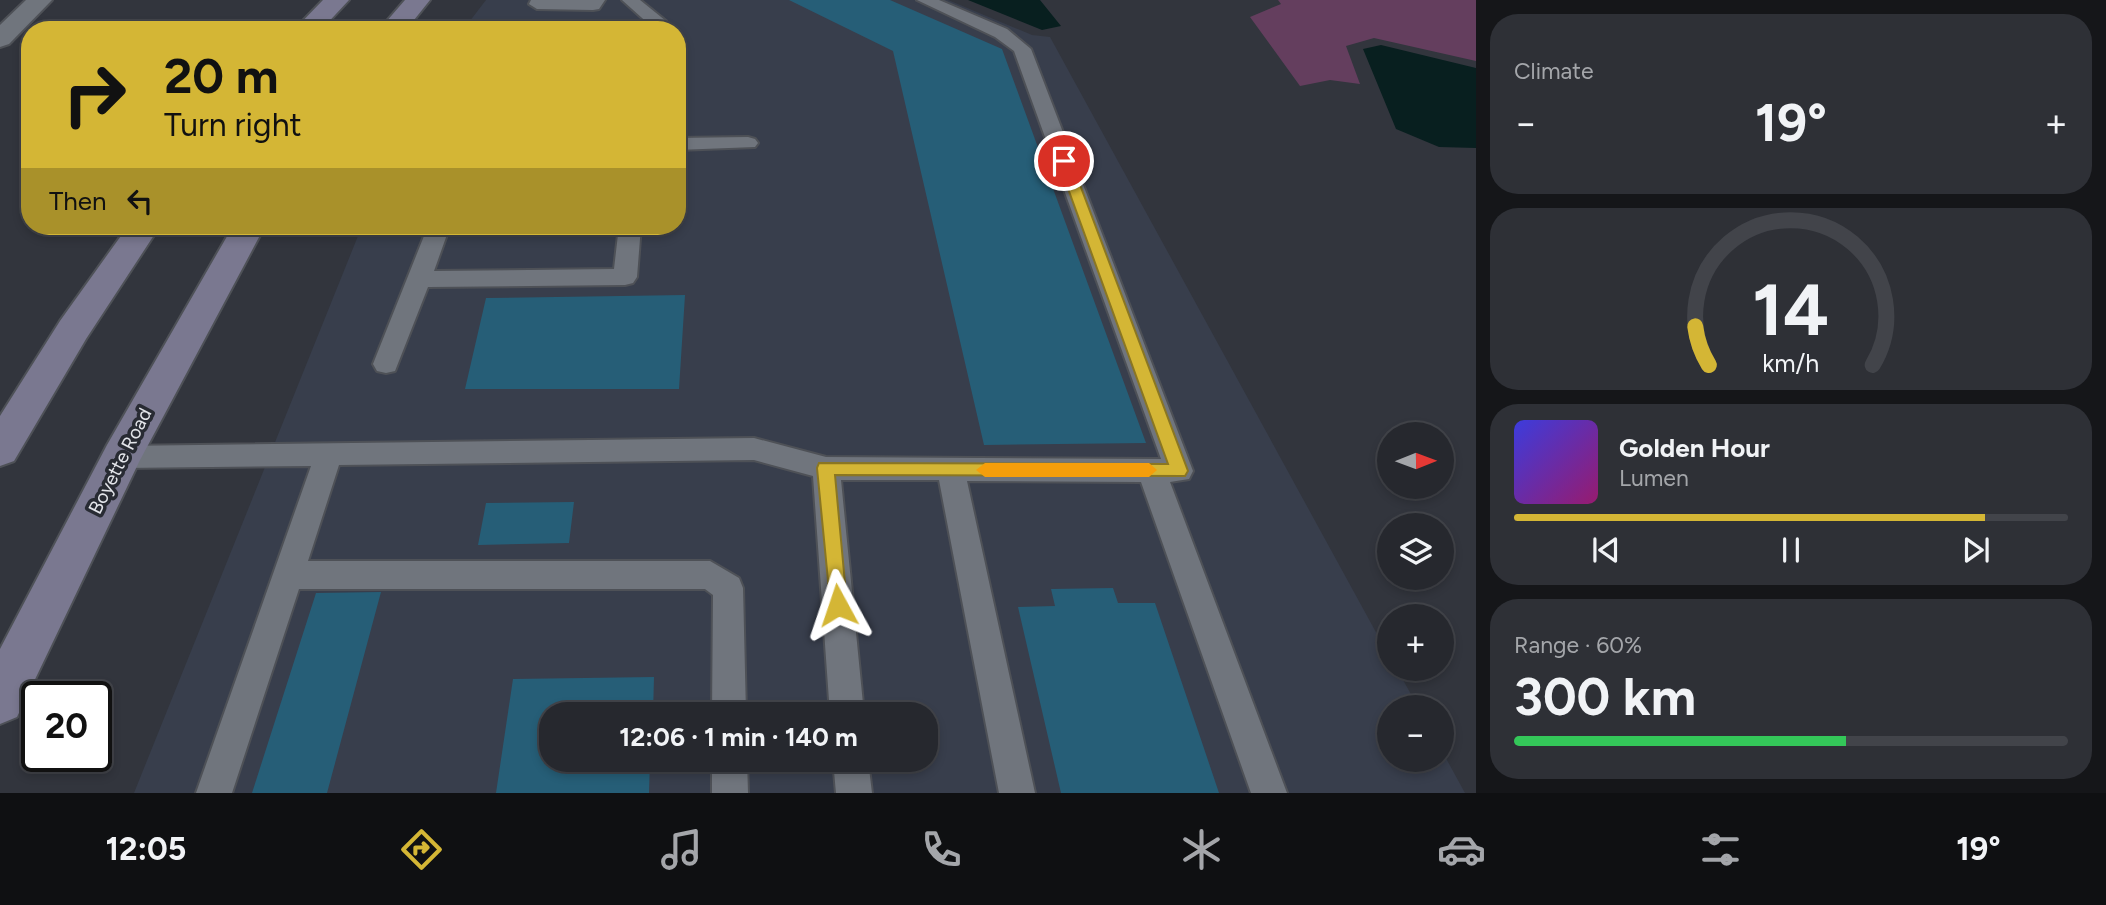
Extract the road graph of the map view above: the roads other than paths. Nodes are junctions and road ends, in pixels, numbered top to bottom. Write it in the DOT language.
graph roads {
  1 [pos="40,0"];
  2 [pos="337,0"];
  3 [pos="418,0"];
  4 [pos="540,0"];
  5 [pos="597,0"];
  6 [pos="630,0"];
  7 [pos="925,0"];
  8 [pos="316,21"];
  9 [pos="400,21"];
  10 [pos="655,21"];
  11 [pos="0,39"];
  12 [pos="686,144"];
  13 [pos="748,144"];
  14 [pos="138,235"];
  15 [pos="244,235"];
  16 [pos="436,235"];
  17 [pos="629,235"];
  18 [pos="419,279"];
  19 [pos="386,364"];
  20 [pos="0,450"];
  21 [pos="329,454"];
  22 [pos="121,457"];
  23 [pos="825,468"];
  24 [pos="951,470"];
  25 [pos="1151,470"];
  26 [pos="288,575"];
  27 [pos="0,700"];
  28 [pos="729,702"];
  29 [pos="846,702"];
  30 [pos="730,772"];
  31 [pos="852,772"];
  32 [pos="214,793"];
  33 [pos="730,793"];
  34 [pos="854,793"];
  35 [pos="1017,793"];
  36 [pos="1269,793"];
  1 -- 11 [label="street"];
  2 -- 8 [label="main road"];
  3 -- 9 [label="main road"];
  4 -- 5 [label="lane"];
  6 -- 10 [label="lane"];
  7 -- 25 [label="lane"];
  12 -- 13 [label="lane"];
  14 -- 20 [label="main road"];
  15 -- 22 [label="main road, Boyette Road"];
  16 -- 18 [label="lane"];
  17 -- 18 [label="lane"];
  18 -- 19 [label="lane"];
  21 -- 22 [label="lane"];
  21 -- 23 [label="lane"];
  21 -- 26 [label="lane"];
  22 -- 27 [label="main road, Boyette Road"];
  23 -- 24 [label="lane"];
  23 -- 29 [label="lane"];
  24 -- 25 [label="lane"];
  24 -- 35 [label="lane"];
  25 -- 36 [label="lane"];
  26 -- 28 [label="lane"];
  26 -- 32 [label="lane"];
  30 -- 33 [label="lane"];
  31 -- 34 [label="lane"];
}
